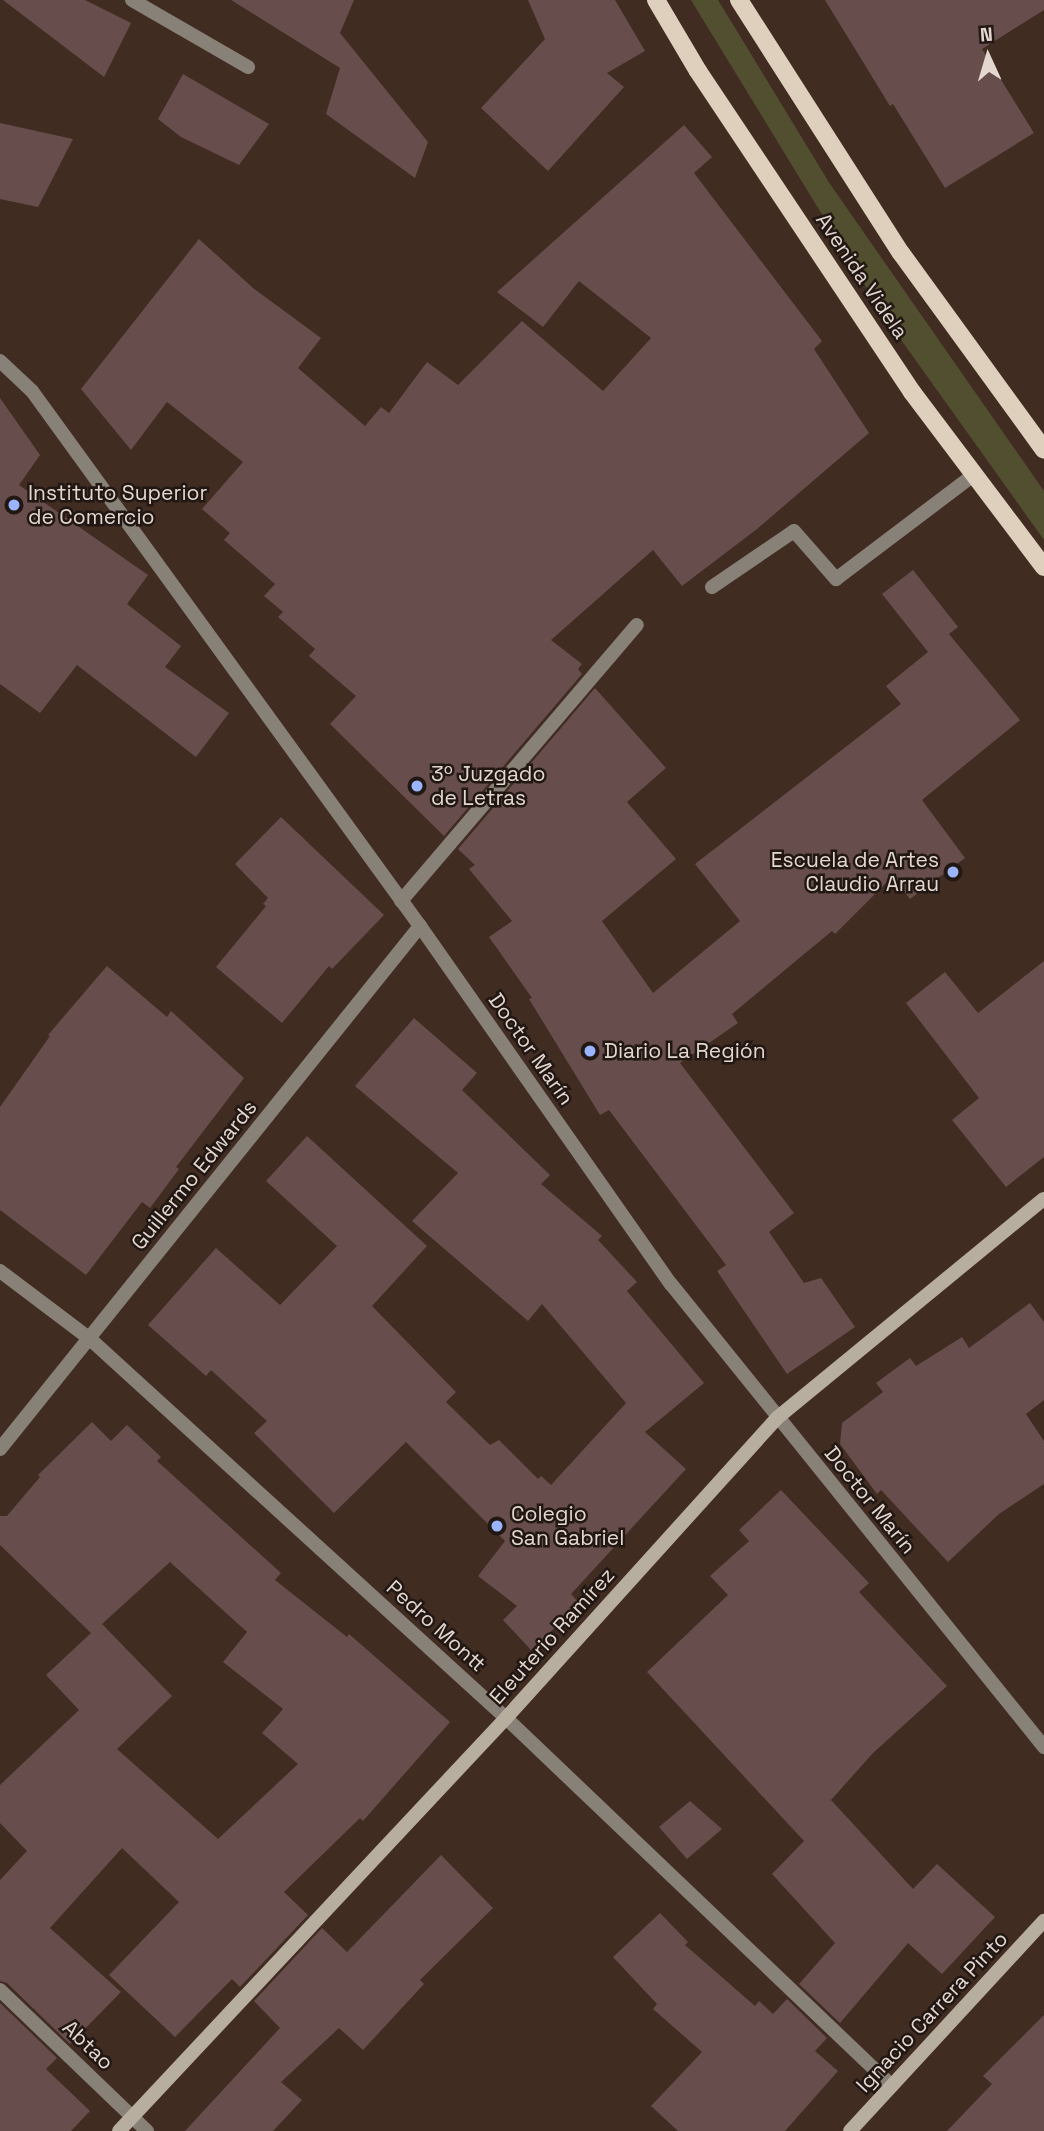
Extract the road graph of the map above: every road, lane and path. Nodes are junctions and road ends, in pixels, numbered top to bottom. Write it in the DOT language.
graph roads {
  1 [pos="132,0"];
  2 [pos="656,0"];
  3 [pos="739,0"];
  4 [pos="248,67"];
  5 [pos="0,361"];
  6 [pos="1044,450"];
  7 [pos="975,474"];
  8 [pos="1044,568"];
  9 [pos="712,587"];
  10 [pos="637,625"];
  11 [pos="401,901"];
  12 [pos="420,926"];
  13 [pos="1044,1199"];
  14 [pos="0,1271"];
  15 [pos="89,1338"];
  16 [pos="776,1418"];
  17 [pos="0,1449"];
  18 [pos="506,1718"];
  19 [pos="1044,1747"];
  20 [pos="1044,1921"];
  21 [pos="0,1990"];
  22 [pos="892,2086"];
  23 [pos="132,2117"];
  24 [pos="119,2131"];
  25 [pos="147,2131"];
  26 [pos="850,2131"];
  1 -- 4 [label="street"];
  2 -- 7 [label="main road, Avenida Videla"];
  3 -- 6 [label="main road"];
  5 -- 11 [label="street, Doctor Marín"];
  7 -- 8 [label="main road, Avenida Videla"];
  7 -- 9 [label="street"];
  10 -- 11 [label="street"];
  11 -- 12 [label="street, Doctor Marín"];
  12 -- 15 [label="street, Guillermo Edwards"];
  12 -- 16 [label="street, Doctor Marín"];
  13 -- 16 [label="street, Eleuterio Ramírez"];
  14 -- 15 [label="street, Pedro Montt"];
  15 -- 17 [label="street, Guillermo Edwards"];
  15 -- 18 [label="street, Pedro Montt"];
  16 -- 18 [label="street, Eleuterio Ramírez"];
  16 -- 19 [label="street, Doctor Marín"];
  18 -- 22 [label="street, Pedro Montt"];
  18 -- 23 [label="street, Eleuterio Ramírez"];
  20 -- 22 [label="street, Ignacio Carrera Pinto"];
  21 -- 23 [label="street, Abtao"];
  22 -- 26 [label="street, Ignacio Carrera Pinto"];
  23 -- 24 [label="street, Eleuterio Ramírez"];
  23 -- 25 [label="street, Abtao"];
}
